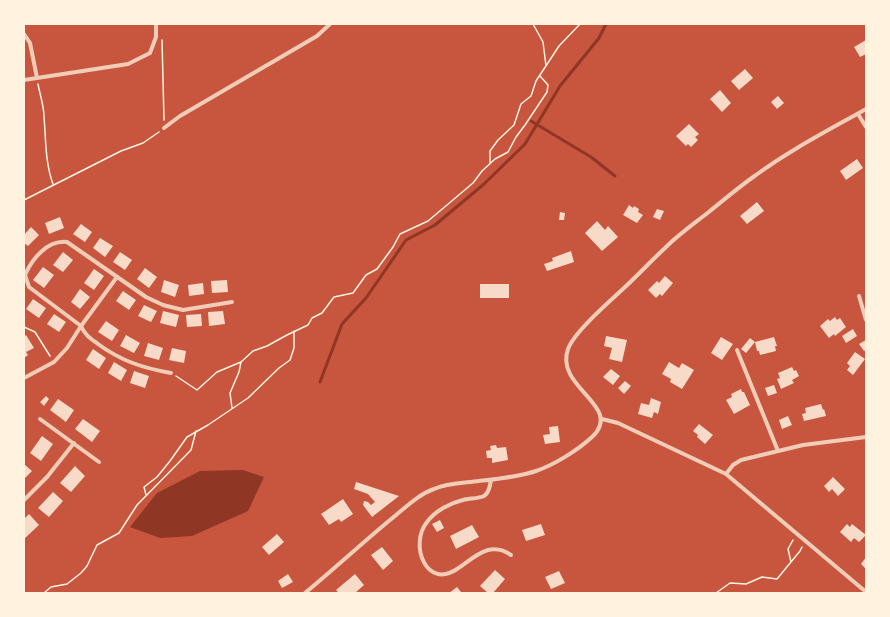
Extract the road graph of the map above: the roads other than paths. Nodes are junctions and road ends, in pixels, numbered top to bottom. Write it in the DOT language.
graph roads {
  1 [pos="156,24"];
  2 [pos="330,24"];
  3 [pos="24,34"];
  4 [pos="37,78"];
  5 [pos="24,80"];
  6 [pos="866,109"];
  7 [pos="858,114"];
  8 [pos="164,128"];
  9 [pos="866,128"];
  10 [pos="117,277"];
  11 [pos="859,296"];
  12 [pos="232,302"];
  13 [pos="866,320"];
  14 [pos="81,326"];
  15 [pos="737,350"];
  16 [pos="173,373"];
  17 [pos="24,378"];
  18 [pos="40,419"];
  19 [pos="602,419"];
  20 [pos="866,437"];
  21 [pos="74,443"];
  22 [pos="778,451"];
  23 [pos="99,462"];
  24 [pos="726,474"];
  25 [pos="491,480"];
  26 [pos="24,500"];
  27 [pos="511,555"];
  28 [pos="866,592"];
  29 [pos="305,593"];
  1 -- 4 [label="street"];
  2 -- 8 [label="street"];
  3 -- 4 [label="street"];
  4 -- 5 [label="street"];
  6 -- 7 [label="street"];
  7 -- 9 [label="street"];
  7 -- 19 [label="street"];
  10 -- 12 [label="street"];
  10 -- 14 [label="street"];
  10 -- 14 [label="street"];
  11 -- 13 [label="street"];
  14 -- 16 [label="street"];
  14 -- 17 [label="street"];
  15 -- 22 [label="street"];
  18 -- 21 [label="street"];
  19 -- 24 [label="street"];
  19 -- 25 [label="street"];
  20 -- 22 [label="street"];
  21 -- 23 [label="street"];
  21 -- 26 [label="street"];
  22 -- 24 [label="street"];
  24 -- 28 [label="street"];
  25 -- 27 [label="street"];
  25 -- 29 [label="street"];
}
